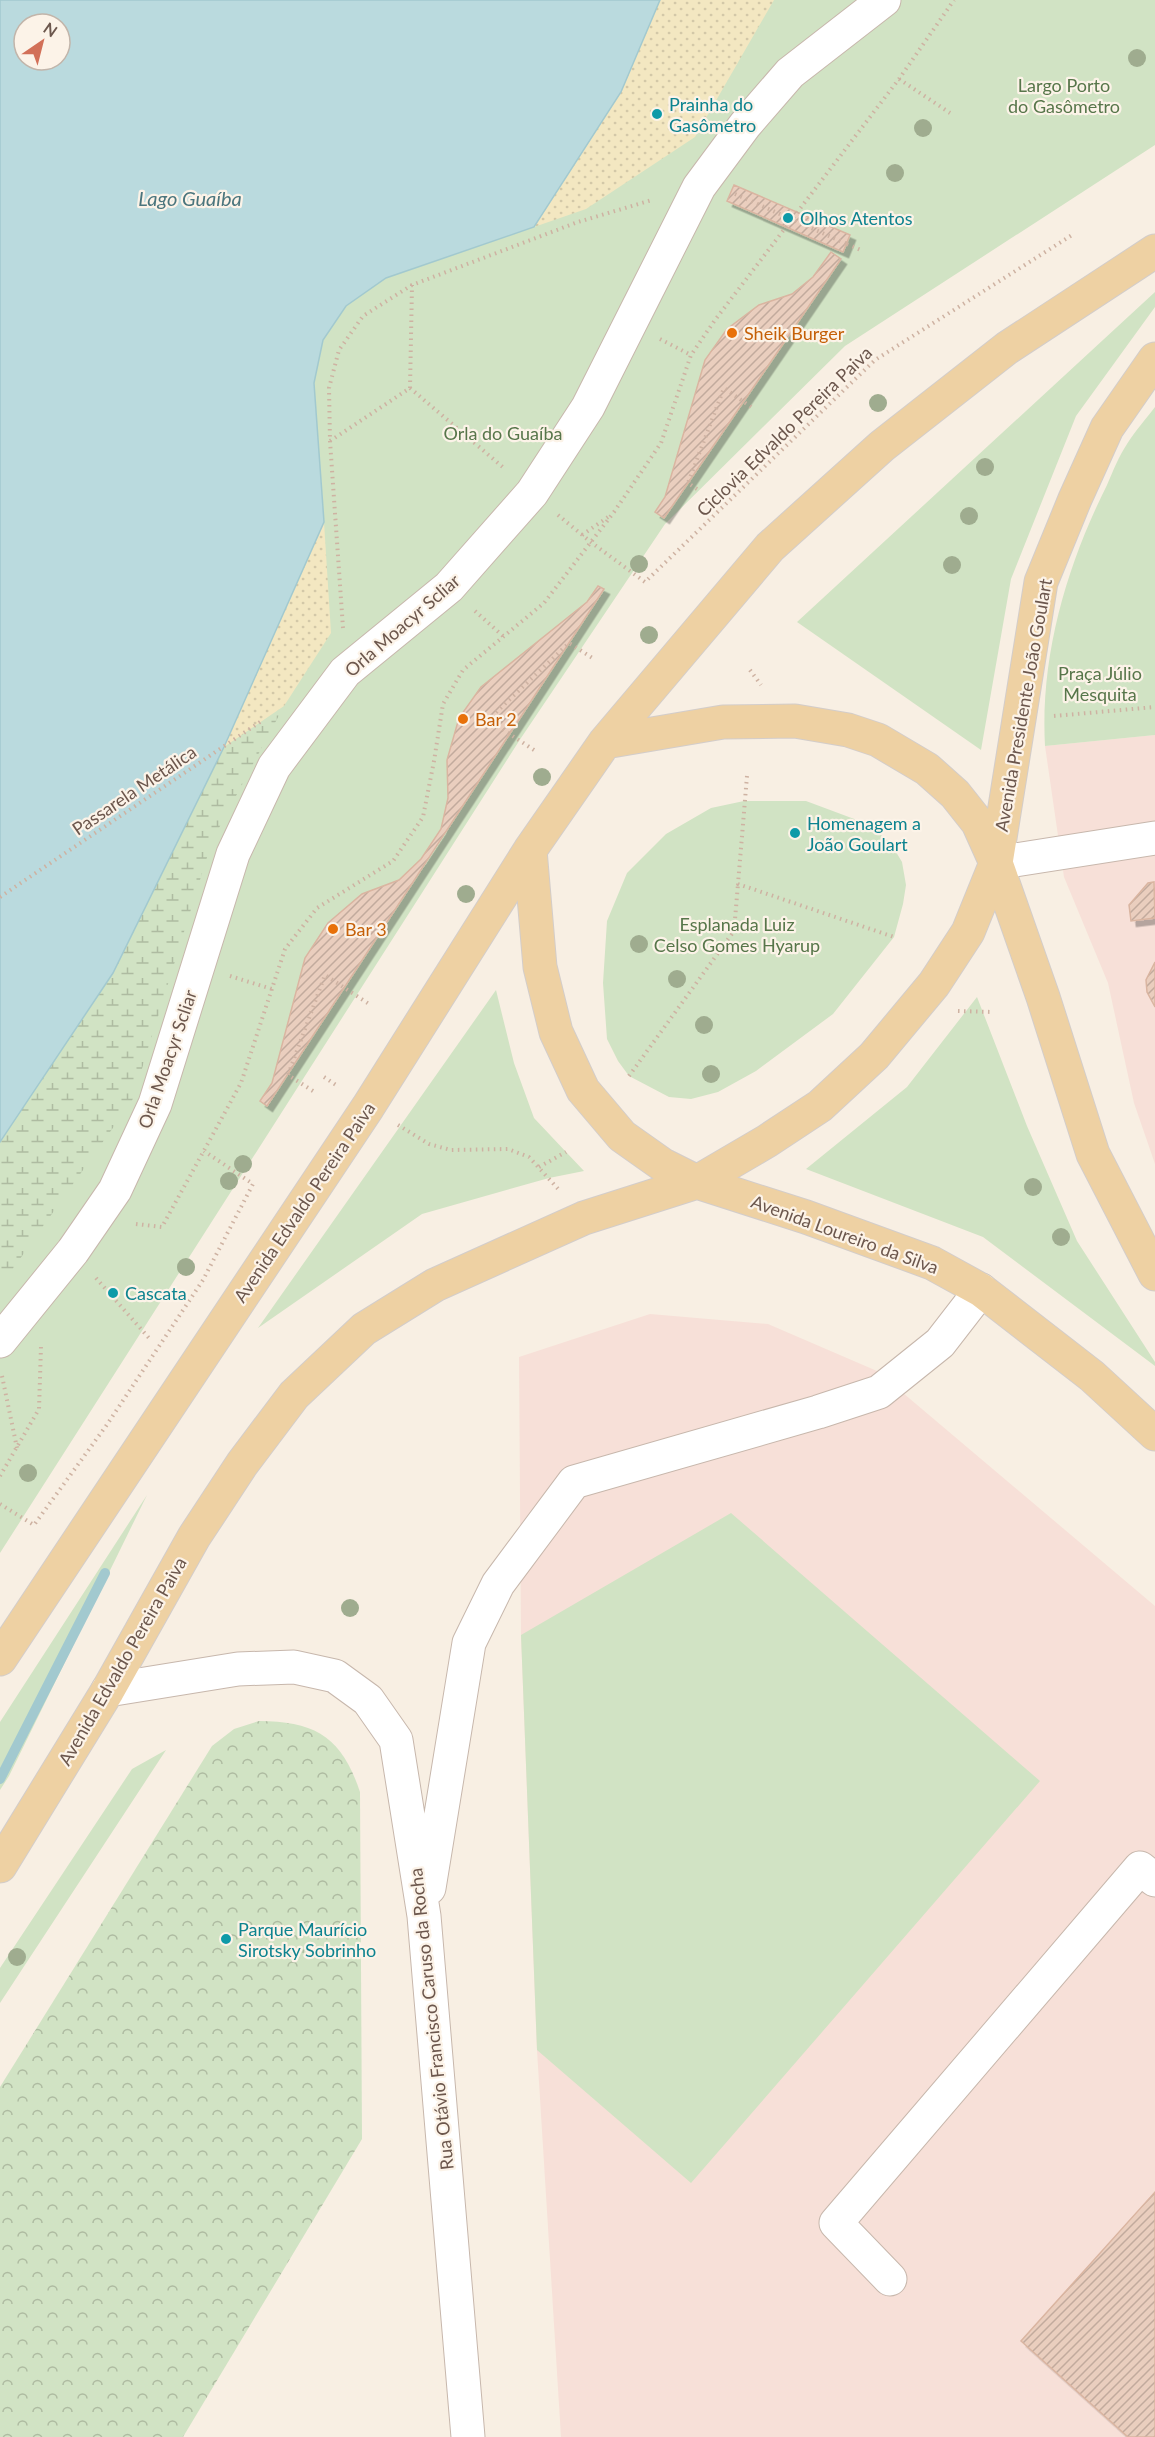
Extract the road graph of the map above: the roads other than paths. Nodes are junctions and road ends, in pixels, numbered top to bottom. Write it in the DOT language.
graph roads {
  1 [pos="884,0"];
  2 [pos="1155,252"];
  3 [pos="1155,359"];
  4 [pos="605,742"];
  5 [pos="1155,838"];
  6 [pos="530,850"];
  7 [pos="996,863"];
  8 [pos="697,1182"];
  9 [pos="1155,1274"];
  10 [pos="981,1290"];
  11 [pos="1,1357"];
  12 [pos="1155,1434"];
  13 [pos="0,1659"];
  14 [pos="108,1690"];
  15 [pos="0,1866"];
  16 [pos="1155,1880"];
  17 [pos="424,1916"];
  18 [pos="890,2279"];
  19 [pos="468,2437"];
  1 -- 11 [label="street, Orla Moacyr Scliar"];
  2 -- 4 [label="main road"];
  3 -- 7 [label="main road, Avenida Presidente João Goulart"];
  4 -- 6 [label="main road, Avenida Edvaldo Pereira Paiva"];
  4 -- 7 [label="main road"];
  5 -- 7 [label="street"];
  6 -- 8 [label="main road, Avenida Loureiro da Silva"];
  6 -- 13 [label="main road, Avenida Edvaldo Pereira Paiva"];
  7 -- 8 [label="main road, Avenida Presidente João Goulart"];
  7 -- 9 [label="main road"];
  8 -- 10 [label="main road, Avenida Loureiro da Silva"];
  8 -- 14 [label="main road, Avenida Edvaldo Pereira Paiva"];
  10 -- 12 [label="main road, Avenida Loureiro da Silva"];
  10 -- 17 [label="street"];
  14 -- 15 [label="main road, Avenida Edvaldo Pereira Paiva"];
  14 -- 17 [label="street, Rua Otávio Francisco Caruso da Rocha"];
  16 -- 18 [label="street"];
  17 -- 19 [label="street, Rua Otávio Francisco Caruso da Rocha"];
}
